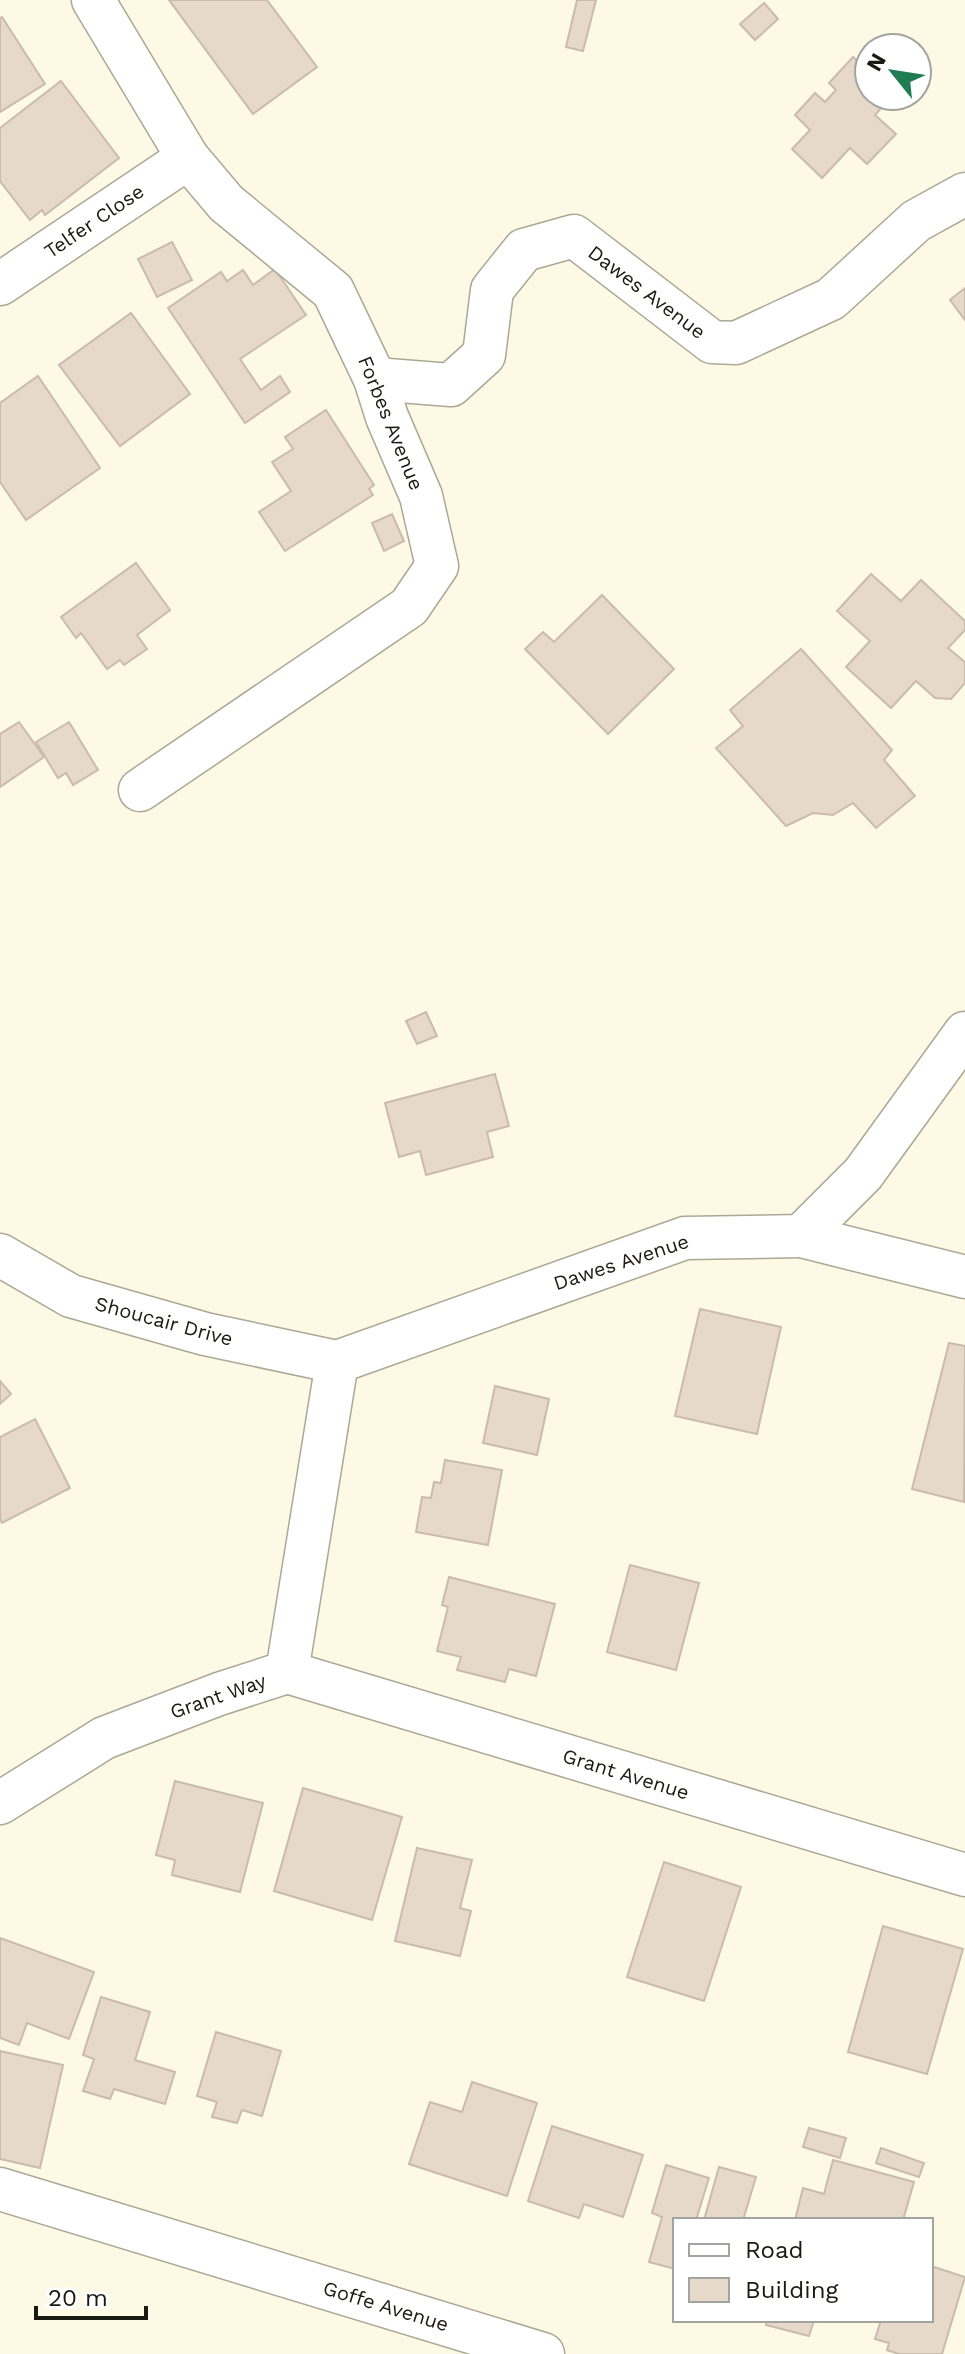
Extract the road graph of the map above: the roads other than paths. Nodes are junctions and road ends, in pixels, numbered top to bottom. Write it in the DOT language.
graph roads {
  1 [pos="93,0"];
  2 [pos="188,158"];
  3 [pos="965,194"];
  4 [pos="0,284"];
  5 [pos="375,379"];
  6 [pos="140,790"];
  7 [pos="965,1033"];
  8 [pos="801,1236"];
  9 [pos="0,1255"];
  10 [pos="965,1277"];
  11 [pos="337,1362"];
  12 [pos="287,1672"];
  13 [pos="0,1803"];
  14 [pos="965,1875"];
  15 [pos="0,2189"];
  16 [pos="543,2354"];
  1 -- 2 [label="street, Forbes Avenue"];
  2 -- 4 [label="street, Telfer Close"];
  2 -- 5 [label="street, Forbes Avenue"];
  3 -- 5 [label="street, Dawes Avenue"];
  5 -- 6 [label="street, Forbes Avenue"];
  7 -- 8 [label="street"];
  8 -- 10 [label="street"];
  8 -- 11 [label="street, Dawes Avenue"];
  9 -- 11 [label="street, Shoucair Drive"];
  11 -- 12 [label="street, Grant Way"];
  12 -- 13 [label="street, Grant Way"];
  12 -- 14 [label="street, Grant Avenue"];
  15 -- 16 [label="street, Goffe Avenue"];
}
